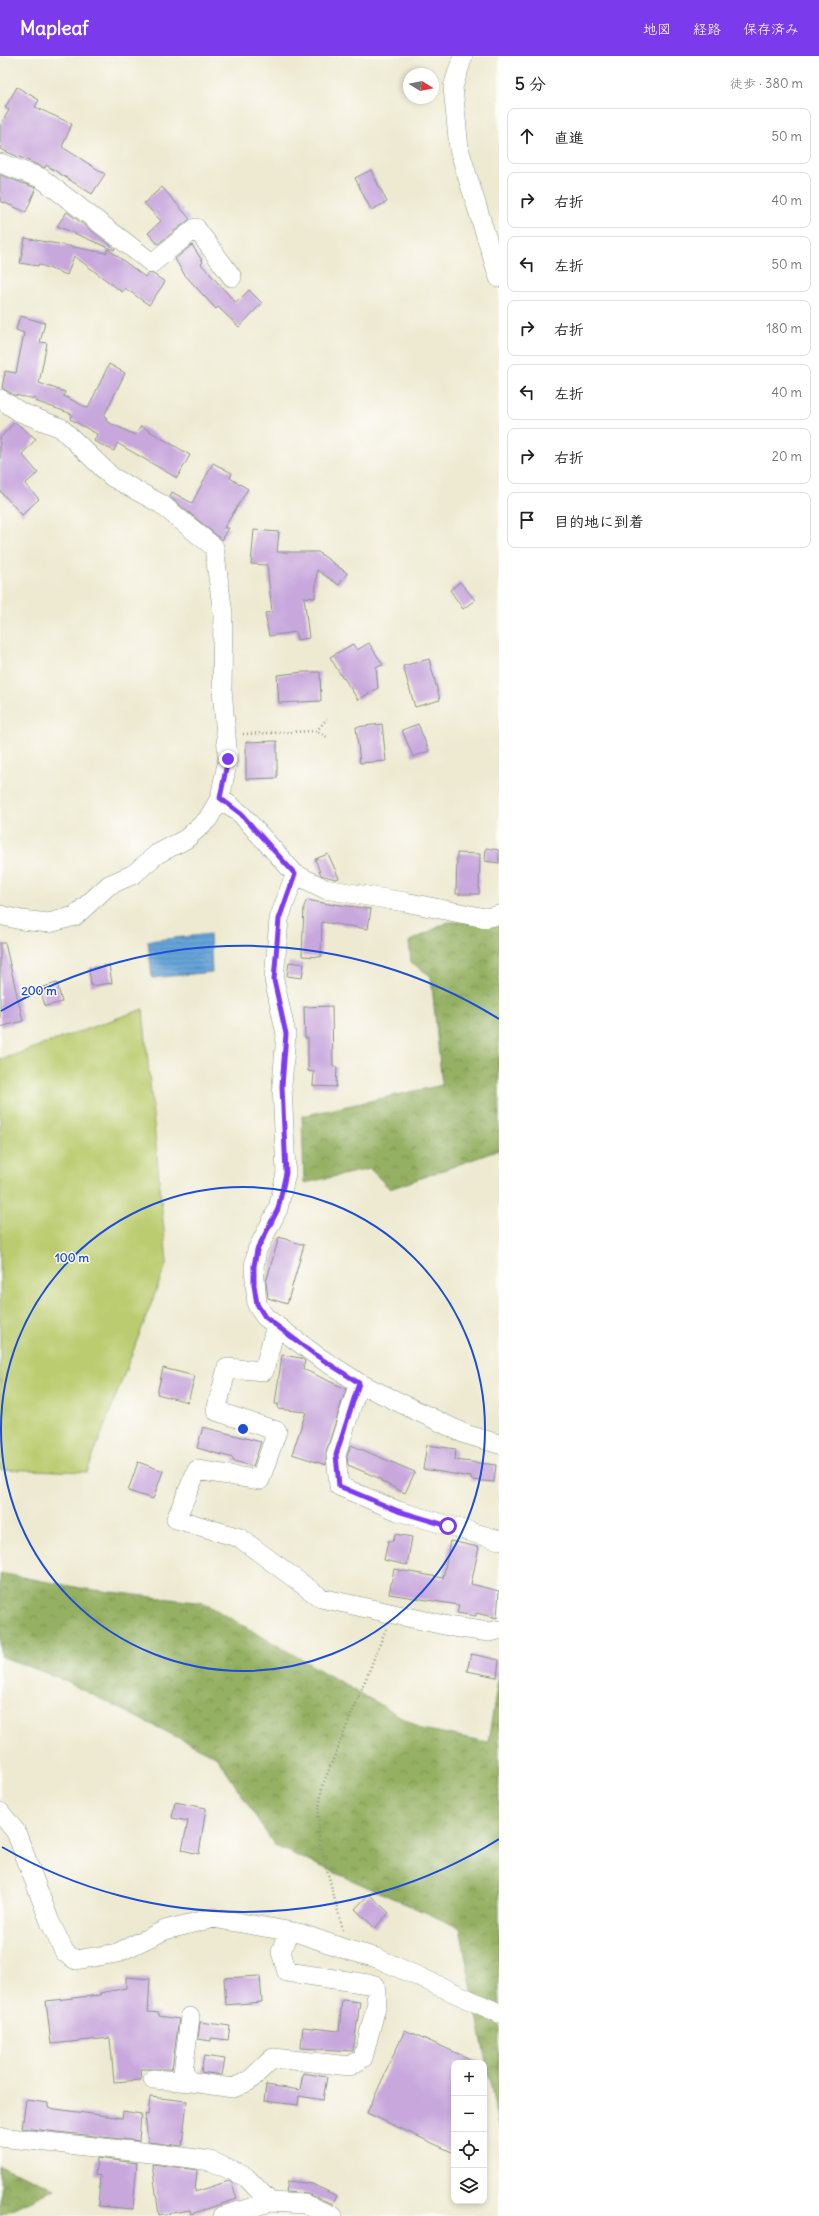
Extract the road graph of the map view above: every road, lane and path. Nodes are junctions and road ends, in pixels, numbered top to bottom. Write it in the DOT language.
graph roads {
  1 [pos="463,56"];
  2 [pos="0,163"];
  3 [pos="232,277"];
  4 [pos="499,278"];
  5 [pos="0,400"];
  6 [pos="328,719"];
  7 [pos="316,731"];
  8 [pos="226,734"];
  9 [pos="327,737"];
  10 [pos="220,798"];
  11 [pos="295,874"];
  12 [pos="499,915"];
  13 [pos="0,916"];
  14 [pos="276,1325"];
  15 [pos="359,1383"];
  16 [pos="499,1444"];
  17 [pos="499,1540"];
  18 [pos="392,1614"];
  19 [pos="499,1630"];
  20 [pos="0,1812"];
  21 [pos="288,1932"];
  22 [pos="348,1950"];
  23 [pos="499,2013"];
  24 [pos="190,2017"];
  25 [pos="154,2079"];
  26 [pos="192,2082"];
  27 [pos="0,2137"];
  28 [pos="270,2202"];
  29 [pos="223,2216"];
  30 [pos="333,2216"];
  1 -- 4 [label="street"];
  2 -- 3 [label="street"];
  5 -- 8 [label="street"];
  6 -- 7 [label="path"];
  7 -- 8 [label="path"];
  7 -- 9 [label="path"];
  8 -- 10 [label="street"];
  10 -- 11 [label="street"];
  10 -- 13 [label="street"];
  11 -- 12 [label="street"];
  11 -- 14 [label="street"];
  14 -- 15 [label="street"];
  14 -- 18 [label="street"];
  15 -- 16 [label="street"];
  15 -- 17 [label="street"];
  18 -- 19 [label="street"];
  18 -- 22 [label="path"];
  20 -- 21 [label="street"];
  21 -- 22 [label="street"];
  21 -- 26 [label="street"];
  22 -- 23 [label="street"];
  24 -- 26 [label="street"];
  25 -- 26 [label="street"];
  27 -- 28 [label="street"];
  28 -- 29 [label="street"];
  28 -- 30 [label="street"];
}
